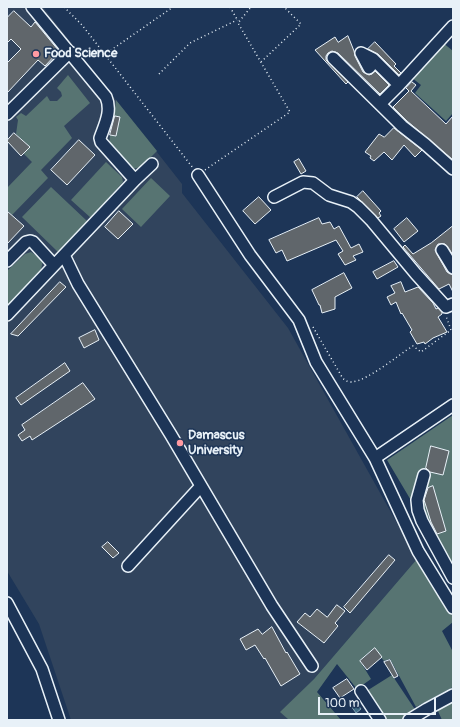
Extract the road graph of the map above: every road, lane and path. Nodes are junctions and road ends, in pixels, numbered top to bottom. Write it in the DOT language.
graph roads {
  1 [pos="32,7"];
  2 [pos="64,7"];
  3 [pos="173,7"];
  4 [pos="230,7"];
  5 [pos="251,7"];
  6 [pos="284,7"];
  7 [pos="238,21"];
  8 [pos="453,26"];
  9 [pos="70,52"];
  10 [pos="104,55"];
  11 [pos="333,58"];
  12 [pos="375,61"];
  13 [pos="261,62"];
  14 [pos="159,74"];
  15 [pos="399,86"];
  16 [pos="380,104"];
  17 [pos="7,114"];
  18 [pos="152,164"];
  19 [pos="453,170"];
  20 [pos="198,175"];
  21 [pos="135,180"];
  22 [pos="274,197"];
  23 [pos="442,250"];
  24 [pos="64,255"];
  25 [pos="7,262"];
  26 [pos="54,265"];
  27 [pos="453,268"];
  28 [pos="451,304"];
  29 [pos="7,315"];
  30 [pos="312,326"];
  31 [pos="453,405"];
  32 [pos="375,458"];
  33 [pos="424,475"];
  34 [pos="201,486"];
  35 [pos="128,566"];
  36 [pos="453,578"];
  37 [pos="7,603"];
  38 [pos="453,608"];
  39 [pos="312,666"];
  40 [pos="361,691"];
  41 [pos="453,694"];
  42 [pos="59,720"];
  43 [pos="380,720"];
  44 [pos="410,720"];
  1 -- 9 [label="street"];
  2 -- 10 [label="path"];
  3 -- 10 [label="path"];
  4 -- 7 [label="path"];
  5 -- 7 [label="path"];
  6 -- 13 [label="path"];
  7 -- 13 [label="path"];
  7 -- 14 [label="path"];
  8 -- 15 [label="street"];
  9 -- 17 [label="street"];
  9 -- 21 [label="street"];
  10 -- 20 [label="path"];
  11 -- 16 [label="street"];
  12 -- 15 [label="street"];
  13 -- 20 [label="path"];
  15 -- 16 [label="street"];
  16 -- 19 [label="street"];
  18 -- 21 [label="street"];
  20 -- 32 [label="street"];
  21 -- 24 [label="street"];
  22 -- 28 [label="street"];
  23 -- 27 [label="street"];
  24 -- 26 [label="street"];
  24 -- 34 [label="street"];
  25 -- 26 [label="street"];
  26 -- 29 [label="street"];
  28 -- 30 [label="path"];
  31 -- 32 [label="street"];
  32 -- 38 [label="street"];
  33 -- 36 [label="street"];
  34 -- 35 [label="street"];
  34 -- 39 [label="street"];
  37 -- 42 [label="street"];
  40 -- 43 [label="street"];
  41 -- 44 [label="street"];
}
